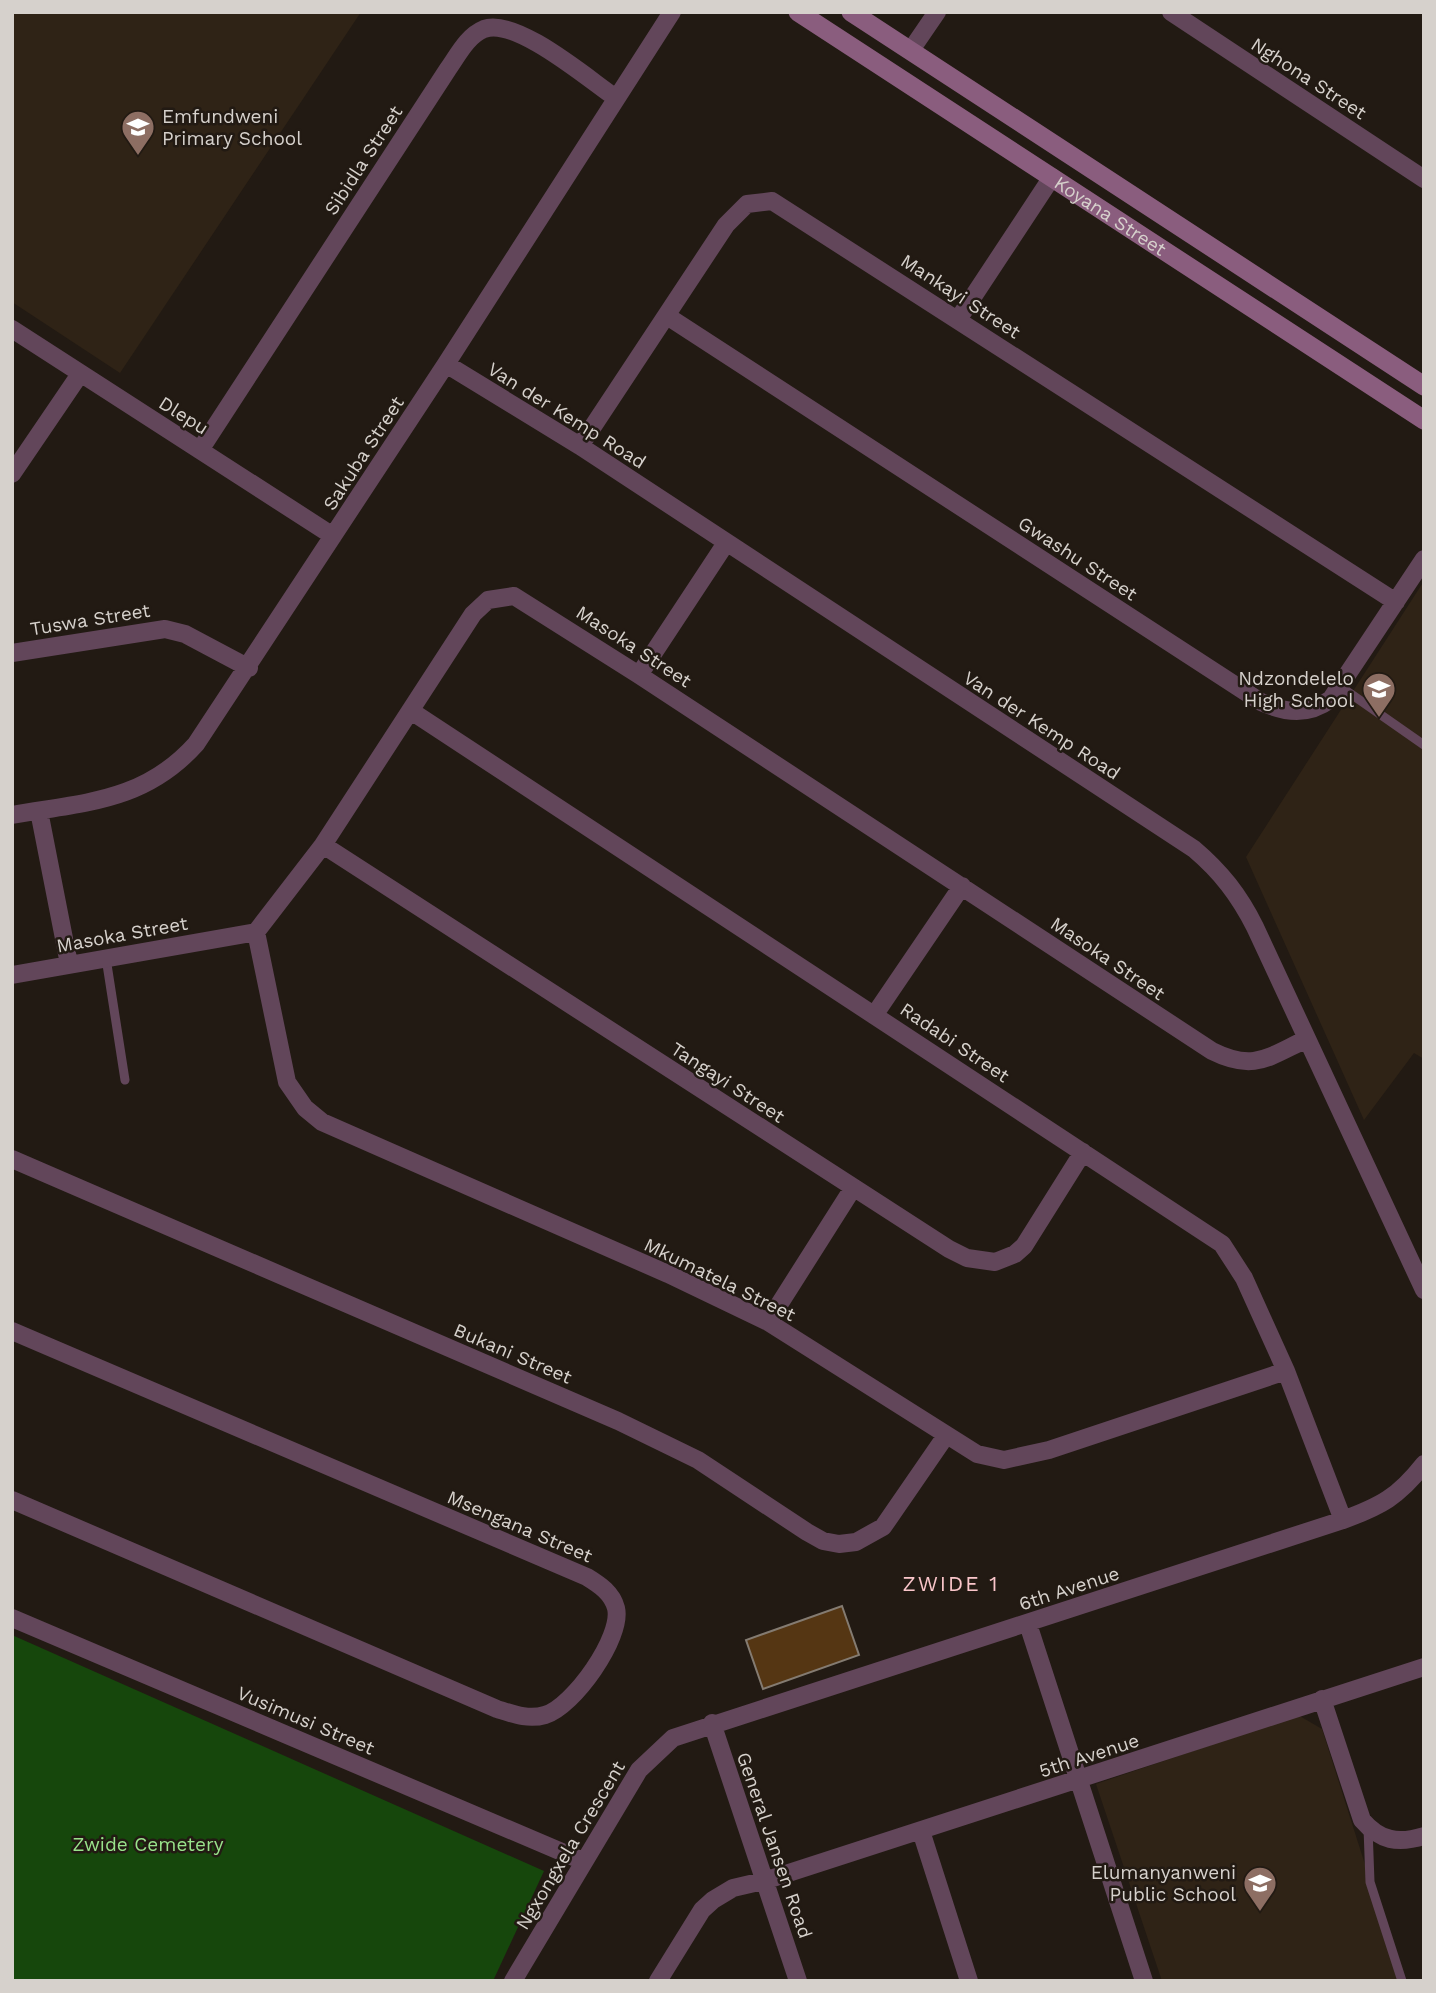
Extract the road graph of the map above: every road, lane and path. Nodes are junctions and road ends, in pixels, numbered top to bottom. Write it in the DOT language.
graph roads {
  1 [pos="672,12"];
  2 [pos="798,12"];
  3 [pos="850,12"];
  4 [pos="937,12"];
  5 [pos="1171,12"];
  6 [pos="911,50"];
  7 [pos="616,98"];
  8 [pos="1052,177"];
  9 [pos="1424,179"];
  10 [pos="667,316"];
  11 [pos="959,318"];
  12 [pos="12,329"];
  13 [pos="446,364"];
  14 [pos="80,374"];
  15 [pos="1424,386"];
  16 [pos="1424,420"];
  17 [pos="580,446"];
  18 [pos="200,450"];
  19 [pos="12,474"];
  20 [pos="333,536"];
  21 [pos="726,543"];
  22 [pos="1424,559"];
  23 [pos="1396,602"];
  24 [pos="12,653"];
  25 [pos="249,668"];
  26 [pos="639,675"];
  27 [pos="1341,688"];
  28 [pos="411,711"];
  29 [pos="1424,745"];
  30 [pos="39,811"];
  31 [pos="12,816"];
  32 [pos="323,845"];
  33 [pos="961,886"];
  34 [pos="256,932"];
  35 [pos="106,958"];
  36 [pos="69,964"];
  37 [pos="12,975"];
  38 [pos="875,1014"];
  39 [pos="1307,1039"];
  40 [pos="125,1080"];
  41 [pos="1083,1152"];
  42 [pos="12,1159"];
  43 [pos="853,1188"];
  44 [pos="1424,1290"];
  45 [pos="768,1322"];
  46 [pos="12,1331"];
  47 [pos="1286,1371"];
  48 [pos="945,1437"];
  49 [pos="1424,1464"];
  50 [pos="12,1500"];
  51 [pos="1343,1520"];
  52 [pos="12,1618"];
  53 [pos="1028,1624"];
  54 [pos="1424,1667"];
  55 [pos="1322,1699"];
  56 [pos="712,1723"];
  57 [pos="1079,1781"];
  58 [pos="1368,1826"];
  59 [pos="921,1831"];
  60 [pos="1424,1836"];
  61 [pos="583,1861"];
  62 [pos="767,1880"];
  63 [pos="513,1981"];
  64 [pos="658,1981"];
  65 [pos="798,1981"];
  66 [pos="969,1981"];
  67 [pos="1144,1981"];
  68 [pos="1402,1981"];
  1 -- 7 [label="street, Sakuba Street"];
  2 -- 8 [label="main road, Koyana Street"];
  3 -- 6 [label="main road, Koyana Street"];
  4 -- 6 [label="street"];
  5 -- 9 [label="street, Nghona Street"];
  6 -- 15 [label="main road, Koyana Street"];
  7 -- 13 [label="street, Sakuba Street"];
  7 -- 18 [label="street, Sibidla Street"];
  8 -- 11 [label="street"];
  8 -- 16 [label="main road, Koyana Street"];
  10 -- 11 [label="street, Mankayi Street"];
  10 -- 17 [label="street, Mankayi Street"];
  10 -- 27 [label="street, Gwashu Street"];
  11 -- 23 [label="street, Mankayi Street"];
  12 -- 14 [label="street, Dlepu"];
  13 -- 17 [label="street, Van der Kemp Road"];
  13 -- 20 [label="street, Sakuba Street"];
  14 -- 18 [label="street, Dlepu"];
  14 -- 19 [label="street"];
  17 -- 21 [label="street, Van der Kemp Road"];
  18 -- 20 [label="street, Dlepu"];
  20 -- 25 [label="street, Sakuba Street"];
  21 -- 26 [label="street"];
  21 -- 39 [label="street, Van der Kemp Road"];
  22 -- 23 [label="street, Gwashu Street"];
  23 -- 27 [label="street, Gwashu Street"];
  24 -- 25 [label="street, Tuswa Street"];
  25 -- 30 [label="street, Sakuba Street"];
  26 -- 28 [label="street, Masoka Street"];
  26 -- 33 [label="street, Masoka Street"];
  27 -- 29 [label="lane"];
  28 -- 32 [label="street, Masoka Street"];
  28 -- 38 [label="street, Radabi Street"];
  30 -- 31 [label="street, Sakuba Street"];
  30 -- 36 [label="street"];
  32 -- 34 [label="street, Masoka Street"];
  32 -- 43 [label="street, Tangayi Street"];
  33 -- 38 [label="street"];
  33 -- 39 [label="street, Masoka Street"];
  34 -- 35 [label="street, Masoka Street"];
  34 -- 45 [label="street, Mkumatela Street"];
  35 -- 36 [label="street, Masoka Street"];
  35 -- 40 [label="lane"];
  36 -- 37 [label="street, Masoka Street"];
  38 -- 41 [label="street, Radabi Street"];
  39 -- 44 [label="street, Van der Kemp Road"];
  41 -- 43 [label="street, Tangayi Street"];
  41 -- 47 [label="street, Radabi Street"];
  42 -- 48 [label="street, Bukani Street"];
  43 -- 45 [label="street"];
  45 -- 48 [label="street, Mkumatela Street"];
  46 -- 50 [label="street, Msengana Street"];
  47 -- 48 [label="street, Mkumatela Street"];
  47 -- 51 [label="street, Radabi Street"];
  49 -- 51 [label="street, 6th Avenue"];
  51 -- 53 [label="street, 6th Avenue"];
  52 -- 61 [label="street, Vusimusi Street"];
  53 -- 56 [label="street, 6th Avenue"];
  53 -- 57 [label="street"];
  54 -- 55 [label="street, 5th Avenue"];
  55 -- 57 [label="street, 5th Avenue"];
  55 -- 58 [label="street"];
  56 -- 61 [label="street, Ngxongxela Crescent"];
  56 -- 62 [label="street, General Jansen Road"];
  57 -- 59 [label="street, 5th Avenue"];
  57 -- 67 [label="street"];
  58 -- 60 [label="street"];
  58 -- 68 [label="lane"];
  59 -- 62 [label="street, 5th Avenue"];
  59 -- 66 [label="street"];
  61 -- 63 [label="street, Ngxongxela Crescent"];
  62 -- 64 [label="street, 5th Avenue"];
  62 -- 65 [label="street, General Jansen Road"];
}
